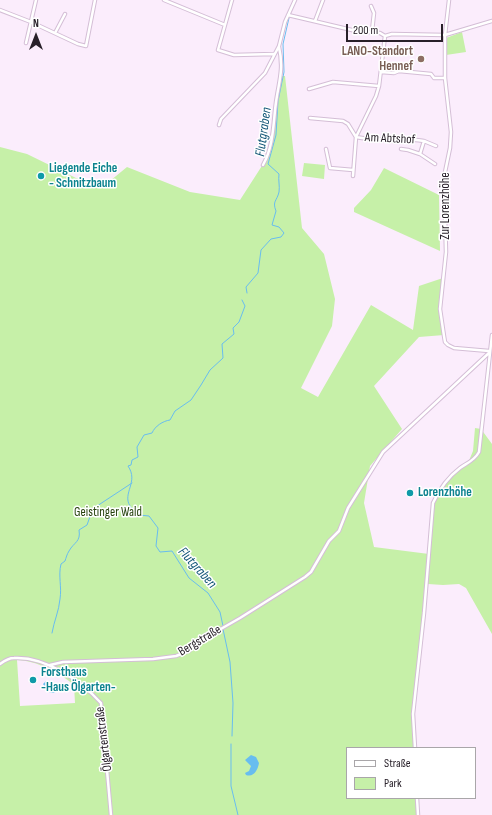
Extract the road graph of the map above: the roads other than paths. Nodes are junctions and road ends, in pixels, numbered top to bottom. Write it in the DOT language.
graph roads {
  1 [pos="36,0"];
  2 [pos="95,0"];
  3 [pos="164,0"];
  4 [pos="232,0"];
  5 [pos="295,0"];
  6 [pos="323,0"];
  7 [pos="449,0"];
  8 [pos="371,6"];
  9 [pos="0,10"];
  10 [pos="64,14"];
  11 [pos="288,15"];
  12 [pos="315,21"];
  13 [pos="492,21"];
  14 [pos="31,22"];
  15 [pos="225,25"];
  16 [pos="372,31"];
  17 [pos="55,33"];
  18 [pos="445,35"];
  19 [pos="385,36"];
  20 [pos="26,43"];
  21 [pos="279,46"];
  22 [pos="274,54"];
  23 [pos="381,72"];
  24 [pos="446,78"];
  25 [pos="379,86"];
  26 [pos="309,89"];
  27 [pos="316,114"];
  28 [pos="310,118"];
  29 [pos="315,118"];
  30 [pos="220,125"];
  31 [pos="356,137"];
  32 [pos="424,141"];
  33 [pos="436,146"];
  34 [pos="326,149"];
  35 [pos="401,149"];
  36 [pos="420,154"];
  37 [pos="435,164"];
  38 [pos="263,165"];
  39 [pos="353,170"];
  40 [pos="353,176"];
  41 [pos="492,335"];
  42 [pos="490,352"];
  43 [pos="0,664"];
  44 [pos="50,665"];
  45 [pos="415,747"];
  46 [pos="417,799"];
  47 [pos="111,815"];
  48 [pos="418,815"];
  1 -- 14 [label="street"];
  2 -- 17 [label="street"];
  3 -- 15 [label="street"];
  4 -- 15 [label="street"];
  5 -- 11 [label="street"];
  6 -- 12 [label="street"];
  7 -- 18 [label="street, Zur Lorenzhöhe"];
  8 -- 16 [label="street"];
  9 -- 14 [label="street"];
  10 -- 17 [label="street"];
  11 -- 12 [label="street"];
  11 -- 21 [label="street"];
  12 -- 16 [label="street"];
  13 -- 18 [label="street"];
  14 -- 17 [label="street"];
  14 -- 20 [label="street"];
  15 -- 22 [label="street"];
  16 -- 19 [label="street"];
  18 -- 19 [label="street"];
  18 -- 24 [label="street, Zur Lorenzhöhe"];
  19 -- 23 [label="street, Am Abtshof"];
  21 -- 22 [label="street"];
  21 -- 38 [label="street"];
  22 -- 30 [label="street"];
  23 -- 24 [label="street"];
  23 -- 25 [label="street, Am Abtshof"];
  24 -- 42 [label="street, Zur Lorenzhöhe"];
  25 -- 26 [label="street"];
  25 -- 31 [label="street, Am Abtshof"];
  27 -- 29 [label="street"];
  28 -- 29 [label="street, Am Abtshof"];
  29 -- 31 [label="street, Am Abtshof"];
  31 -- 32 [label="street, Am Abtshof"];
  31 -- 39 [label="street, Am Abtshof"];
  32 -- 33 [label="street, Am Abtshof"];
  32 -- 36 [label="street, Am Abtshof"];
  34 -- 39 [label="street"];
  35 -- 36 [label="street, Am Abtshof"];
  36 -- 37 [label="street, Am Abtshof"];
  39 -- 40 [label="street, Am Abtshof"];
  41 -- 42 [label="street"];
  42 -- 44 [label="street, Bergstraße"];
  42 -- 45 [label="street"];
  43 -- 44 [label="street"];
  44 -- 47 [label="street, Ölgartenstraße"];
  46 -- 48 [label="street"];
}
